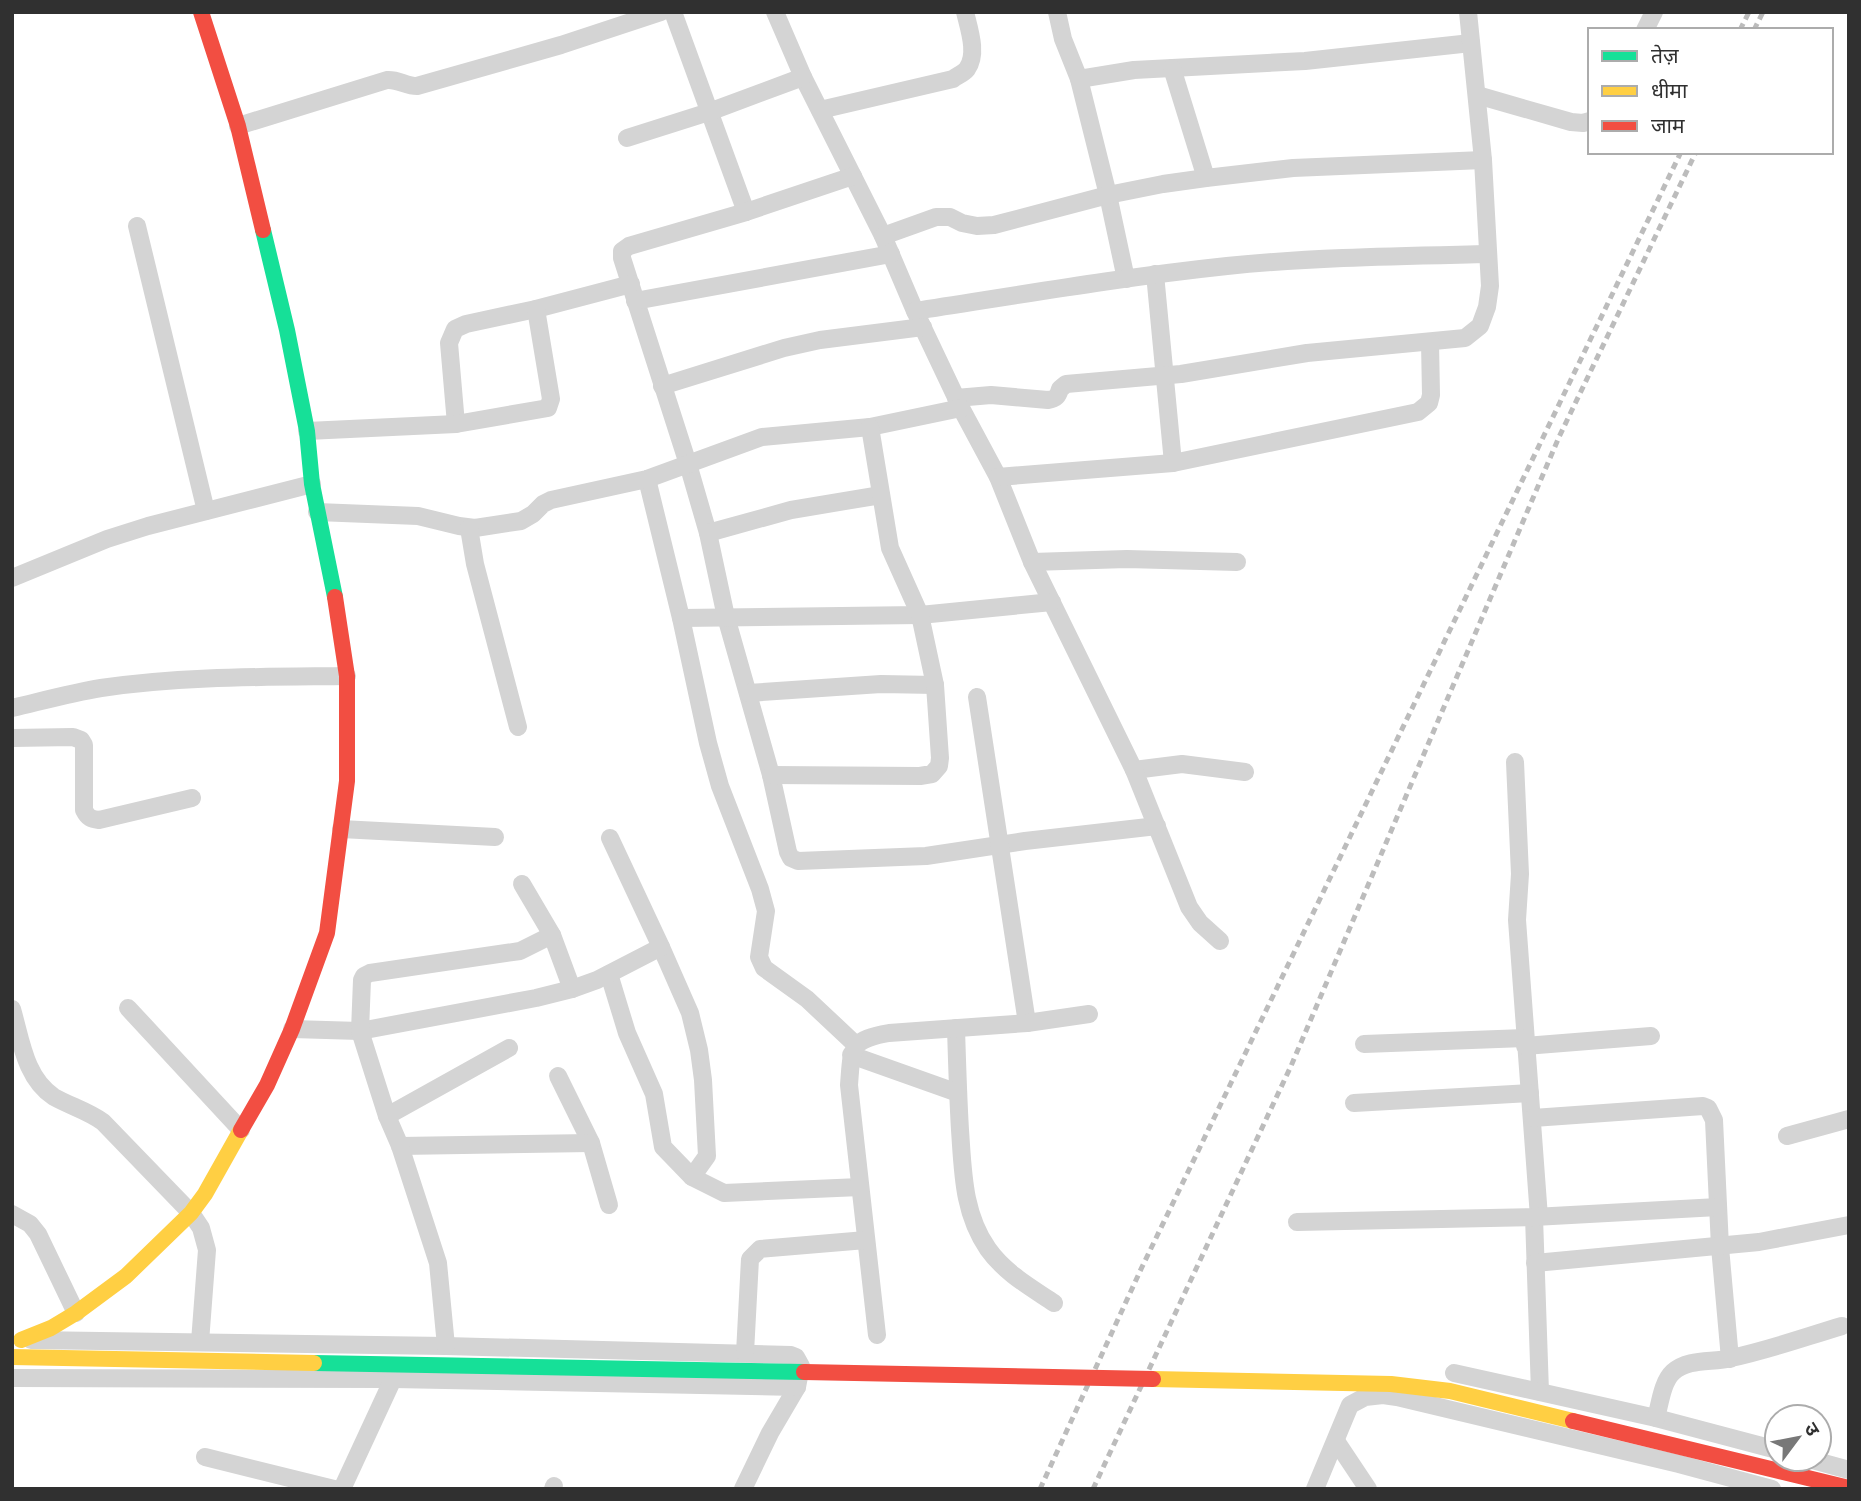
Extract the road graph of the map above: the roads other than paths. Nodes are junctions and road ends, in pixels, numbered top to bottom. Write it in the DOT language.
graph roads {
  1 [pos="201,12"];
  2 [pos="661,12"];
  3 [pos="673,12"];
  4 [pos="775,12"];
  5 [pos="965,12"];
  6 [pos="1057,12"];
  7 [pos="1468,12"];
  8 [pos="1654,12"];
  9 [pos="1646,28"];
  10 [pos="1471,43"];
  11 [pos="1172,68"];
  12 [pos="803,77"];
  13 [pos="1079,79"];
  14 [pos="1477,95"];
  15 [pos="820,110"];
  16 [pos="709,112"];
  17 [pos="1588,122"];
  18 [pos="238,126"];
  19 [pos="627,138"];
  20 [pos="1483,160"];
  21 [pos="853,177"];
  22 [pos="1206,178"];
  23 [pos="1108,195"];
  24 [pos="746,212"];
  25 [pos="137,226"];
  26 [pos="883,236"];
  27 [pos="891,254"];
  28 [pos="1488,254"];
  29 [pos="1155,274"];
  30 [pos="1126,279"];
  31 [pos="633,293"];
  32 [pos="536,309"];
  33 [pos="919,319"];
  34 [pos="1430,342"];
  35 [pos="1164,376"];
  36 [pos="662,386"];
  37 [pos="959,403"];
  38 [pos="456,424"];
  39 [pos="870,427"];
  40 [pos="307,430"];
  41 [pos="1173,463"];
  42 [pos="688,464"];
  43 [pos="998,477"];
  44 [pos="647,479"];
  45 [pos="312,484"];
  46 [pos="881,495"];
  47 [pos="206,511"];
  48 [pos="317,512"];
  49 [pos="469,528"];
  50 [pos="708,533"];
  51 [pos="1032,562"];
  52 [pos="1237,562"];
  53 [pos="12,578"];
  54 [pos="1052,602"];
  55 [pos="919,615"];
  56 [pos="726,617"];
  57 [pos="681,618"];
  58 [pos="346,676"];
  59 [pos="935,685"];
  60 [pos="748,693"];
  61 [pos="977,697"];
  62 [pos="12,708"];
  63 [pos="518,727"];
  64 [pos="12,738"];
  65 [pos="1514,762"];
  66 [pos="1134,770"];
  67 [pos="1245,772"];
  68 [pos="771,775"];
  69 [pos="192,798"];
  70 [pos="1157,826"];
  71 [pos="341,829"];
  72 [pos="495,838"];
  73 [pos="610,838"];
  74 [pos="1000,844"];
  75 [pos="522,884"];
  76 [pos="552,935"];
  77 [pos="1220,941"];
  78 [pos="662,947"];
  79 [pos="609,974"];
  80 [pos="572,989"];
  81 [pos="128,1008"];
  82 [pos="12,1009"];
  83 [pos="1089,1014"];
  84 [pos="1027,1023"];
  85 [pos="956,1028"];
  86 [pos="292,1029"];
  87 [pos="360,1031"];
  88 [pos="1651,1035"];
  89 [pos="1525,1042"];
  90 [pos="1364,1044"];
  91 [pos="509,1048"];
  92 [pos="854,1050"];
  93 [pos="558,1076"];
  94 [pos="958,1093"];
  95 [pos="1530,1093"];
  96 [pos="1354,1103"];
  97 [pos="387,1116"];
  98 [pos="1532,1118"];
  99 [pos="1849,1119"];
  100 [pos="241,1130"];
  101 [pos="1787,1136"];
  102 [pos="592,1143"];
  103 [pos="400,1146"];
  104 [pos="692,1177"];
  105 [pos="860,1186"];
  106 [pos="609,1205"];
  107 [pos="1718,1207"];
  108 [pos="191,1213"];
  109 [pos="12,1214"];
  110 [pos="1537,1217"];
  111 [pos="1297,1222"];
  112 [pos="1849,1225"];
  113 [pos="866,1240"];
  114 [pos="1720,1247"];
  115 [pos="1535,1263"];
  116 [pos="1054,1303"];
  117 [pos="76,1313"];
  118 [pos="1842,1326"];
  119 [pos="877,1335"];
  120 [pos="17,1339"];
  121 [pos="200,1342"];
  122 [pos="397,1345"];
  123 [pos="446,1346"];
  124 [pos="745,1353"];
  125 [pos="12,1357"];
  126 [pos="1730,1359"];
  127 [pos="1454,1373"];
  128 [pos="12,1378"];
  129 [pos="393,1379"];
  130 [pos="797,1387"];
  131 [pos="1540,1392"];
  132 [pos="1656,1418"];
  133 [pos="1336,1441"];
  134 [pos="1763,1446"];
  135 [pos="205,1457"];
  136 [pos="1849,1488"];
  137 [pos="334,1489"];
  138 [pos="342,1489"];
  139 [pos="743,1489"];
  140 [pos="1314,1489"];
  141 [pos="1368,1489"];
  142 [pos="1772,1489"];
  1 -- 18 [label="main road"];
  2 -- 18 [label="street"];
  3 -- 16 [label="street"];
  4 -- 12 [label="street"];
  5 -- 15 [label="street"];
  6 -- 13 [label="street"];
  7 -- 10 [label="street"];
  8 -- 9 [label="street"];
  10 -- 11 [label="street"];
  10 -- 14 [label="street"];
  11 -- 13 [label="street"];
  11 -- 22 [label="street"];
  12 -- 15 [label="street"];
  12 -- 16 [label="street"];
  13 -- 23 [label="street"];
  14 -- 17 [label="street"];
  14 -- 20 [label="street"];
  15 -- 21 [label="street"];
  16 -- 19 [label="street"];
  16 -- 24 [label="street"];
  18 -- 40 [label="main road"];
  20 -- 22 [label="street"];
  20 -- 28 [label="street"];
  21 -- 24 [label="street"];
  21 -- 26 [label="street"];
  22 -- 23 [label="street"];
  23 -- 26 [label="street"];
  23 -- 30 [label="street"];
  24 -- 31 [label="street"];
  25 -- 47 [label="street"];
  26 -- 27 [label="street"];
  27 -- 31 [label="street"];
  27 -- 33 [label="street"];
  28 -- 29 [label="street"];
  28 -- 34 [label="street"];
  29 -- 30 [label="street"];
  29 -- 35 [label="street"];
  30 -- 33 [label="street"];
  31 -- 32 [label="street"];
  31 -- 36 [label="street"];
  32 -- 38 [label="street"];
  32 -- 38 [label="street"];
  33 -- 36 [label="street"];
  33 -- 37 [label="street"];
  34 -- 35 [label="street"];
  34 -- 41 [label="street"];
  35 -- 37 [label="street"];
  35 -- 41 [label="street"];
  36 -- 42 [label="street"];
  37 -- 39 [label="street"];
  37 -- 43 [label="street"];
  38 -- 40 [label="street"];
  39 -- 42 [label="street"];
  39 -- 46 [label="street"];
  40 -- 45 [label="main road"];
  41 -- 43 [label="street"];
  42 -- 44 [label="street"];
  42 -- 50 [label="street"];
  43 -- 51 [label="street"];
  44 -- 49 [label="street"];
  44 -- 57 [label="street"];
  45 -- 47 [label="street"];
  45 -- 48 [label="main road"];
  46 -- 50 [label="street"];
  46 -- 55 [label="street"];
  47 -- 53 [label="street"];
  48 -- 49 [label="street"];
  48 -- 58 [label="main road"];
  49 -- 63 [label="street"];
  50 -- 56 [label="street"];
  51 -- 52 [label="street"];
  51 -- 54 [label="street"];
  54 -- 55 [label="street"];
  54 -- 66 [label="street"];
  55 -- 56 [label="street"];
  55 -- 59 [label="street"];
  56 -- 57 [label="street"];
  56 -- 60 [label="street"];
  57 -- 92 [label="street"];
  58 -- 62 [label="street"];
  58 -- 71 [label="main road"];
  59 -- 60 [label="street"];
  59 -- 68 [label="street"];
  60 -- 68 [label="street"];
  61 -- 74 [label="street"];
  64 -- 69 [label="street"];
  65 -- 89 [label="street"];
  66 -- 67 [label="street"];
  66 -- 70 [label="street"];
  68 -- 74 [label="street"];
  70 -- 74 [label="street"];
  70 -- 77 [label="street"];
  71 -- 72 [label="street"];
  71 -- 86 [label="main road"];
  73 -- 78 [label="street"];
  74 -- 84 [label="street"];
  75 -- 76 [label="street"];
  76 -- 80 [label="street"];
  76 -- 87 [label="street"];
  78 -- 79 [label="street"];
  78 -- 104 [label="street"];
  79 -- 80 [label="street"];
  79 -- 104 [label="street"];
  80 -- 87 [label="street"];
  81 -- 100 [label="street"];
  82 -- 108 [label="street"];
  83 -- 84 [label="street"];
  84 -- 85 [label="street"];
  85 -- 92 [label="street"];
  85 -- 94 [label="street"];
  86 -- 87 [label="street"];
  86 -- 100 [label="main road"];
  87 -- 97 [label="street"];
  88 -- 89 [label="street"];
  89 -- 90 [label="street"];
  89 -- 95 [label="street"];
  91 -- 97 [label="street"];
  92 -- 94 [label="street"];
  92 -- 105 [label="street"];
  93 -- 102 [label="street"];
  94 -- 116 [label="street"];
  95 -- 96 [label="street"];
  95 -- 98 [label="street"];
  97 -- 103 [label="street"];
  98 -- 107 [label="street"];
  98 -- 110 [label="street"];
  99 -- 101 [label="street"];
  100 -- 108 [label="main road"];
  102 -- 103 [label="street"];
  102 -- 106 [label="street"];
  103 -- 123 [label="street"];
  104 -- 105 [label="street"];
  105 -- 113 [label="street"];
  107 -- 110 [label="street"];
  107 -- 114 [label="street"];
  108 -- 117 [label="main road"];
  108 -- 121 [label="street"];
  109 -- 117 [label="street"];
  110 -- 111 [label="street"];
  110 -- 115 [label="street"];
  112 -- 114 [label="street"];
  113 -- 119 [label="street"];
  113 -- 124 [label="street"];
  114 -- 115 [label="street"];
  114 -- 126 [label="street"];
  115 -- 131 [label="street"];
  117 -- 120 [label="main road"];
  118 -- 126 [label="street"];
  120 -- 121 [label="street"];
  121 -- 122 [label="street"];
  122 -- 123 [label="street"];
  122 -- 129 [label="street"];
  123 -- 124 [label="street"];
  124 -- 130 [label="street"];
  125 -- 136 [label="main road, bridge"];
  126 -- 132 [label="street"];
  127 -- 131 [label="street"];
  128 -- 129 [label="street"];
  129 -- 130 [label="street"];
  129 -- 138 [label="street"];
  130 -- 139 [label="street"];
  131 -- 132 [label="street"];
  132 -- 134 [label="street"];
  133 -- 140 [label="street"];
  133 -- 141 [label="street"];
  133 -- 142 [label="street"];
  135 -- 137 [label="street"];
}
